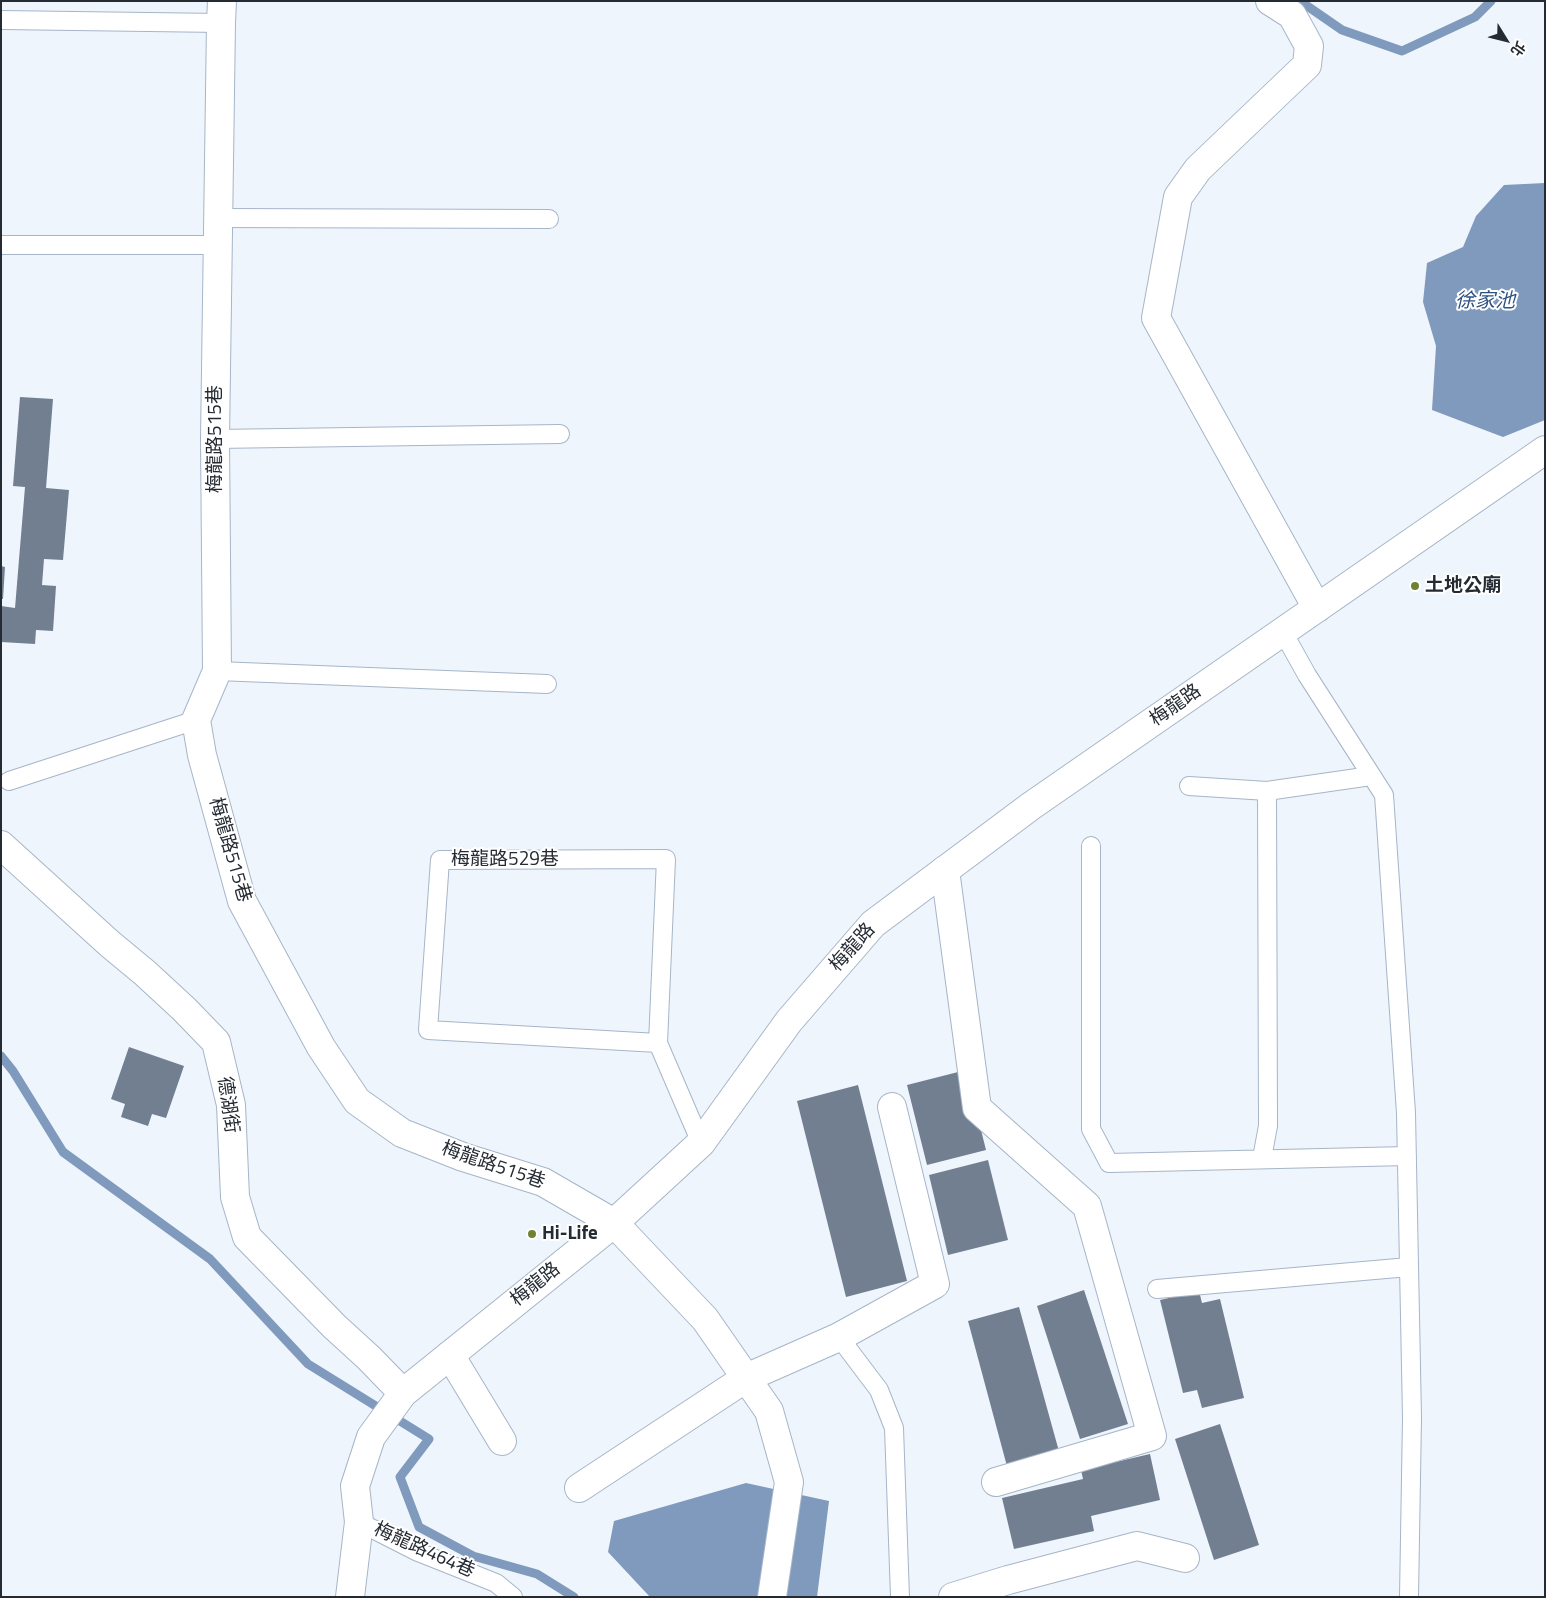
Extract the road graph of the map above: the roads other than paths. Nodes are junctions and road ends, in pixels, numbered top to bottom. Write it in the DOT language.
graph roads {
  1 [pos="1270,1"];
  2 [pos="221,12"];
  3 [pos="1,20"];
  4 [pos="549,220"];
  5 [pos="218,231"];
  6 [pos="1,245"];
  7 [pos="560,434"];
  8 [pos="215,439"];
  9 [pos="1545,450"];
  10 [pos="1317,608"];
  11 [pos="1283,632"];
  12 [pos="216,671"];
  13 [pos="547,684"];
  14 [pos="196,720"];
  15 [pos="1371,776"];
  16 [pos="9,780"];
  17 [pos="1189,786"];
  18 [pos="1267,791"];
  19 [pos="1,846"];
  20 [pos="1091,846"];
  21 [pos="945,870"];
  22 [pos="658,1043"];
  23 [pos="892,1107"];
  24 [pos="701,1143"];
  25 [pos="1407,1156"];
  26 [pos="1262,1158"];
  27 [pos="614,1223"];
  28 [pos="1409,1267"];
  29 [pos="1157,1289"];
  30 [pos="839,1337"];
  31 [pos="450,1355"];
  32 [pos="746,1378"];
  33 [pos="401,1395"];
  34 [pos="502,1441"];
  35 [pos="996,1482"];
  36 [pos="579,1488"];
  37 [pos="360,1522"];
  38 [pos="1185,1558"];
  39 [pos="350,1597"];
  40 [pos="513,1597"];
  41 [pos="772,1597"];
  42 [pos="900,1597"];
  43 [pos="953,1597"];
  44 [pos="1409,1597"];
  1 -- 10 [label="street"];
  2 -- 3 [label="lane"];
  2 -- 5 [label="street, 梅龍路515巷"];
  4 -- 5 [label="lane"];
  5 -- 6 [label="lane"];
  5 -- 8 [label="street, 梅龍路515巷"];
  7 -- 8 [label="lane"];
  8 -- 12 [label="street, 梅龍路515巷"];
  9 -- 10 [label="street, 梅龍路"];
  10 -- 11 [label="street, 梅龍路"];
  11 -- 15 [label="lane"];
  11 -- 21 [label="street, 梅龍路"];
  12 -- 13 [label="lane"];
  12 -- 14 [label="street, 梅龍路515巷"];
  14 -- 16 [label="lane"];
  14 -- 27 [label="street, 梅龍路515巷"];
  15 -- 18 [label="lane"];
  15 -- 25 [label="lane"];
  17 -- 18 [label="lane"];
  18 -- 26 [label="lane"];
  19 -- 33 [label="street, 德湖街"];
  20 -- 26 [label="lane"];
  21 -- 24 [label="street, 梅龍路"];
  21 -- 35 [label="street"];
  22 -- 22 [label="lane, 梅龍路529巷"];
  22 -- 24 [label="lane, 梅龍路529巷"];
  23 -- 30 [label="street"];
  24 -- 27 [label="street, 梅龍路"];
  25 -- 26 [label="lane"];
  25 -- 28 [label="lane"];
  27 -- 31 [label="street, 梅龍路"];
  27 -- 32 [label="street, 梅龍路515巷"];
  28 -- 29 [label="lane"];
  28 -- 44 [label="lane"];
  30 -- 32 [label="street"];
  30 -- 42 [label="lane"];
  31 -- 33 [label="street, 梅龍路"];
  31 -- 34 [label="street"];
  32 -- 36 [label="street"];
  32 -- 41 [label="street, 梅龍路515巷"];
  33 -- 37 [label="street, 梅龍路"];
  37 -- 39 [label="street, 梅龍路"];
  37 -- 40 [label="lane, 梅龍路464巷"];
  38 -- 43 [label="street"];
}
